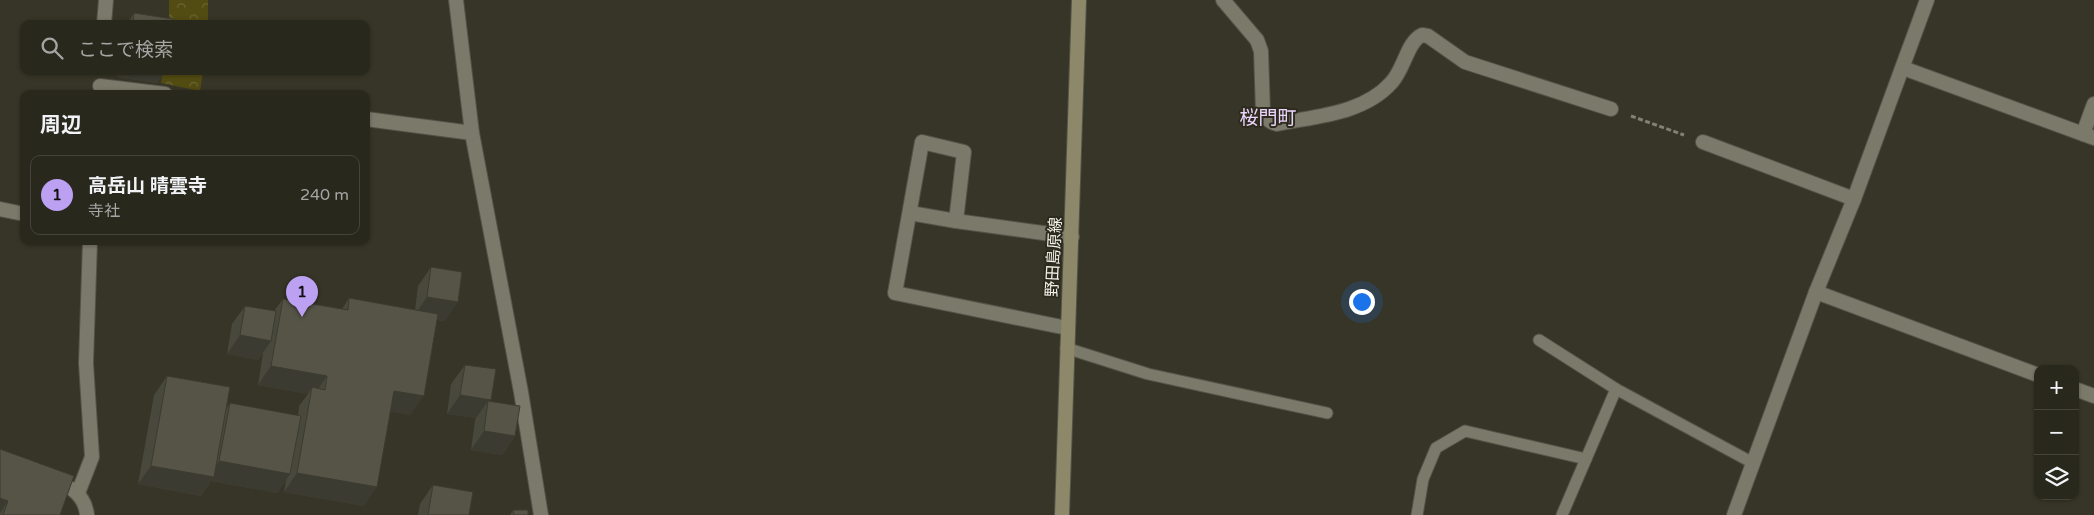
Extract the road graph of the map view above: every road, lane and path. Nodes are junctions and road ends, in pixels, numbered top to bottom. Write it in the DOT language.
graph roads {
  1 [pos="106,0"];
  2 [pos="456,0"];
  3 [pos="1079,0"];
  4 [pos="1222,0"];
  5 [pos="1927,0"];
  6 [pos="104,20"];
  7 [pos="1903,68"];
  8 [pos="101,75"];
  9 [pos="100,90"];
  10 [pos="2094,104"];
  11 [pos="1612,109"];
  12 [pos="370,120"];
  13 [pos="472,133"];
  14 [pos="2089,136"];
  15 [pos="1703,142"];
  16 [pos="1854,199"];
  17 [pos="0,209"];
  18 [pos="20,213"];
  19 [pos="910,213"];
  20 [pos="956,221"];
  21 [pos="1072,237"];
  22 [pos="90,245"];
  23 [pos="1816,292"];
  24 [pos="1067,328"];
  25 [pos="1539,340"];
  26 [pos="1066,348"];
  27 [pos="2034,373"];
  28 [pos="1616,389"];
  29 [pos="2079,390"];
  30 [pos="2094,396"];
  31 [pos="1327,413"];
  32 [pos="1586,459"];
  33 [pos="1753,463"];
  34 [pos="64,483"];
  35 [pos="78,493"];
  36 [pos="87,515"];
  37 [pos="540,515"];
  38 [pos="1062,515"];
  39 [pos="1417,515"];
  40 [pos="1562,515"];
  41 [pos="1734,515"];
  1 -- 6 [label="street"];
  2 -- 13 [label="street"];
  3 -- 21 [label="main road, 野田島原線"];
  4 -- 11 [label="street"];
  5 -- 7 [label="street"];
  7 -- 14 [label="street"];
  7 -- 16 [label="street"];
  8 -- 9 [label="street"];
  10 -- 14 [label="street"];
  11 -- 15 [label="path"];
  12 -- 13 [label="street"];
  13 -- 37 [label="street"];
  15 -- 16 [label="street"];
  16 -- 23 [label="street"];
  17 -- 18 [label="street"];
  19 -- 20 [label="street"];
  19 -- 20 [label="street"];
  19 -- 24 [label="street"];
  20 -- 21 [label="street"];
  21 -- 24 [label="main road, 野田島原線"];
  22 -- 35 [label="street"];
  23 -- 27 [label="street"];
  23 -- 33 [label="street"];
  24 -- 26 [label="main road, 野田島原線"];
  25 -- 28 [label="lane"];
  26 -- 31 [label="lane"];
  26 -- 38 [label="main road, 野田島原線"];
  28 -- 32 [label="lane"];
  28 -- 33 [label="lane"];
  29 -- 30 [label="street"];
  32 -- 39 [label="lane"];
  32 -- 40 [label="lane"];
  33 -- 41 [label="street"];
  34 -- 35 [label="street"];
  35 -- 36 [label="street"];
}
